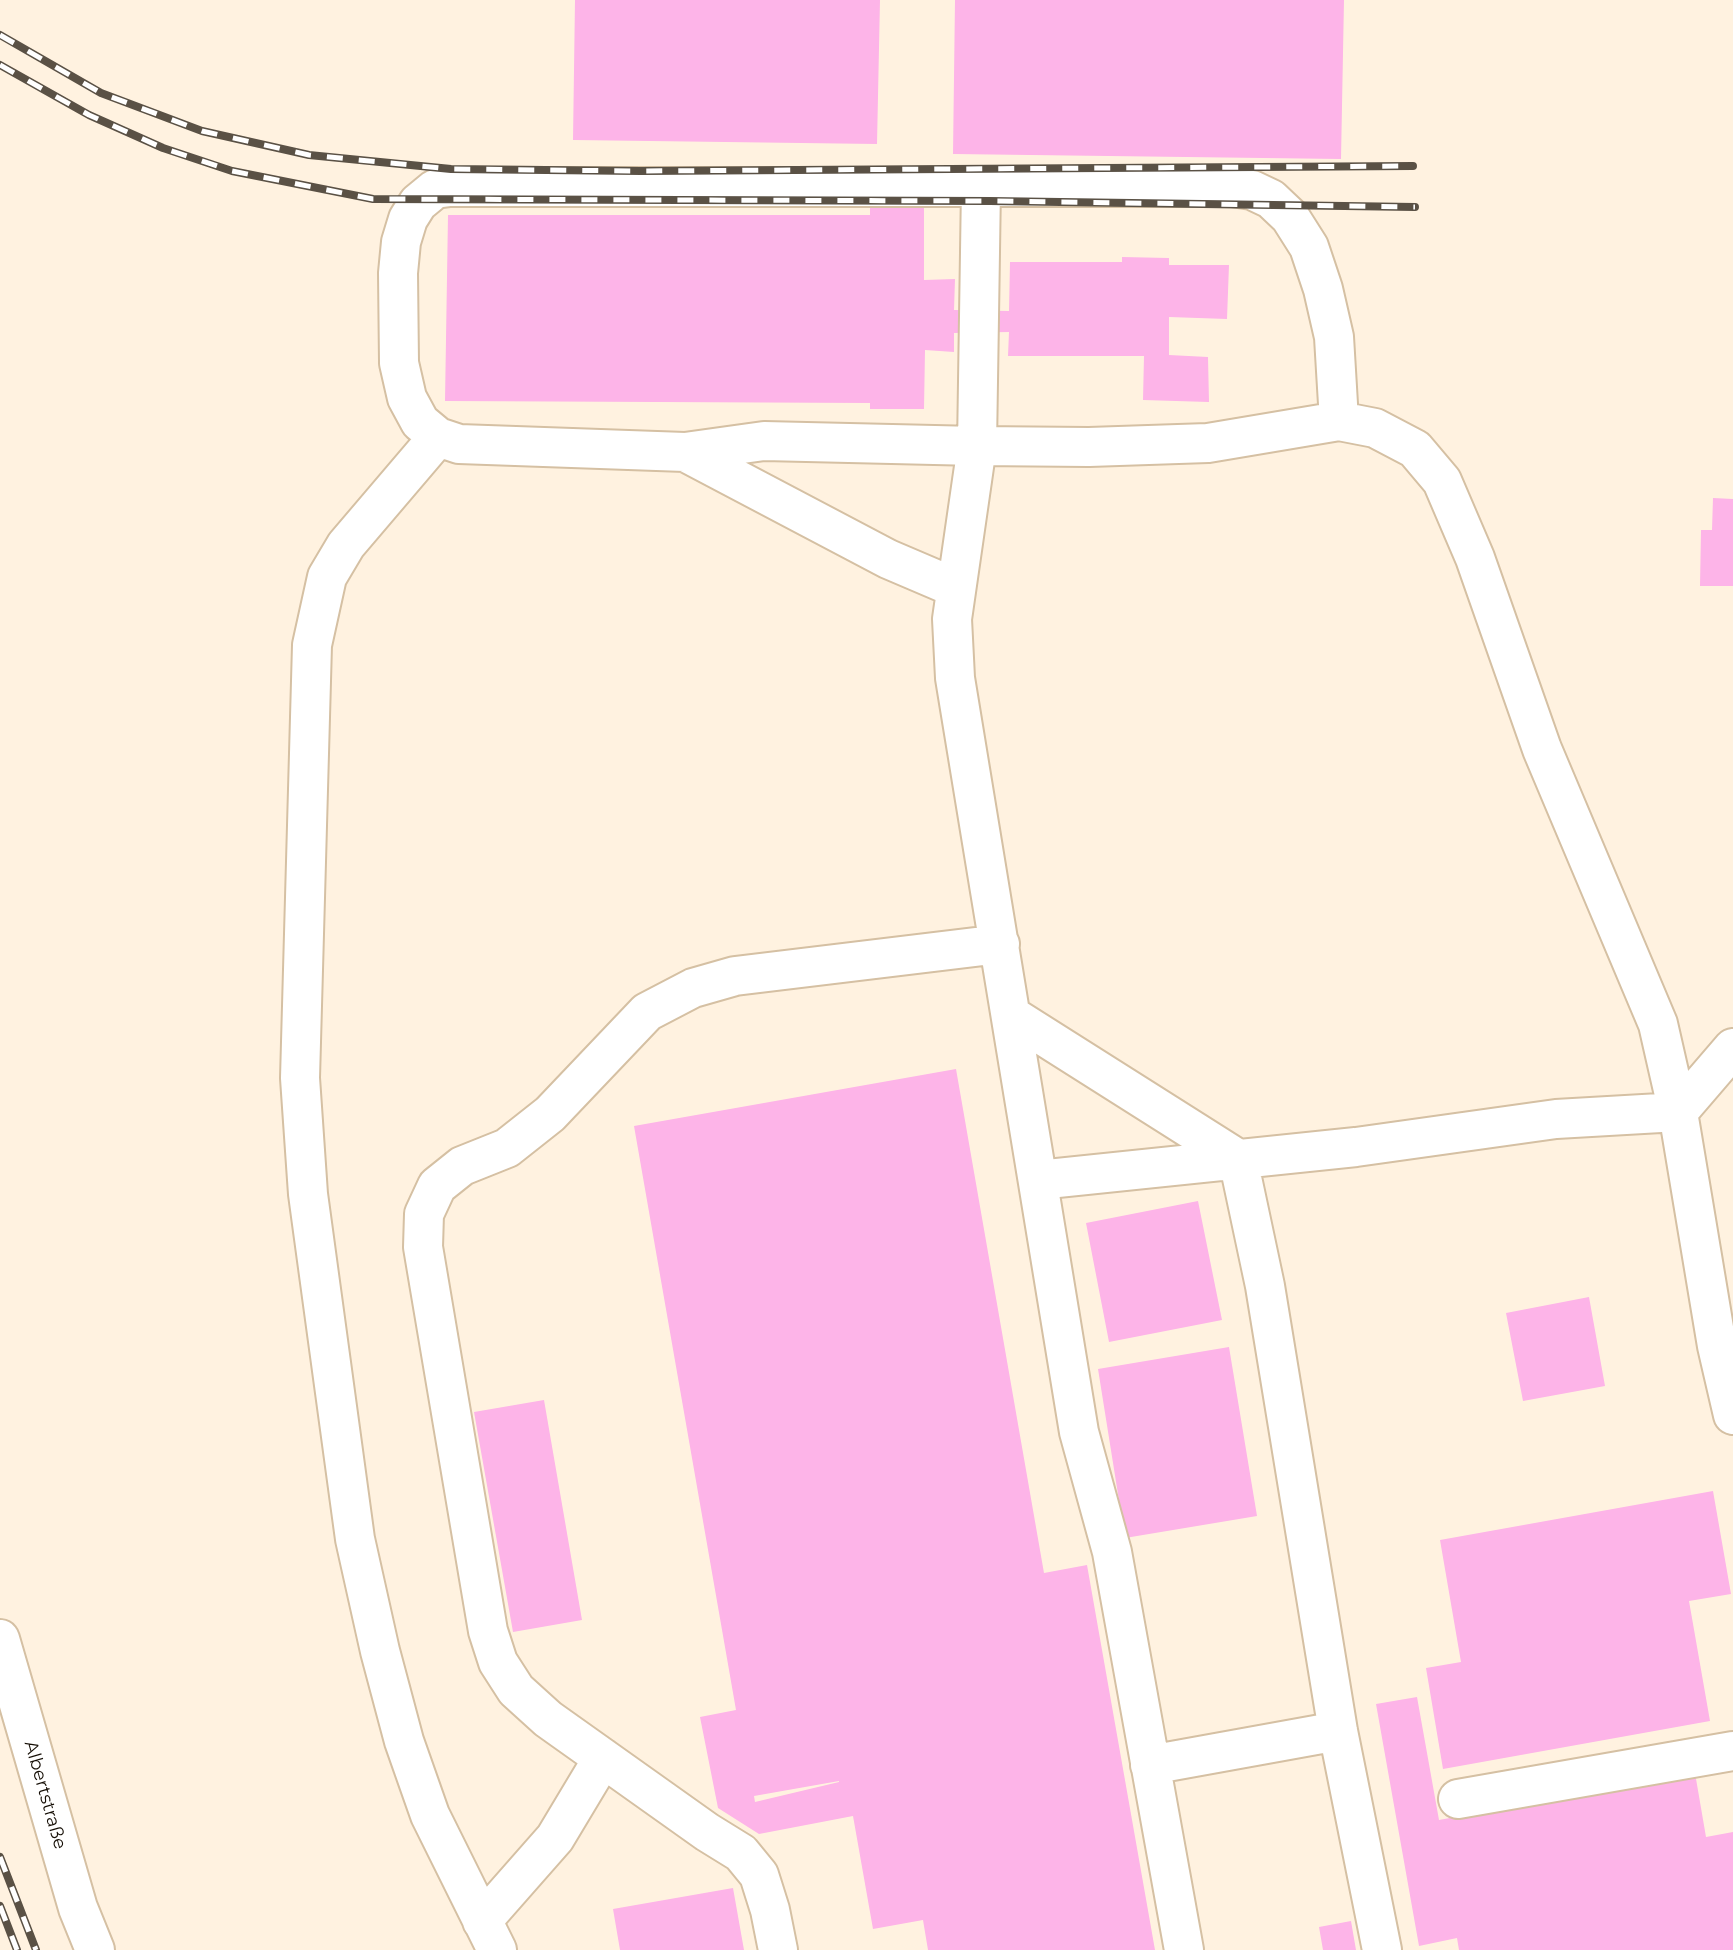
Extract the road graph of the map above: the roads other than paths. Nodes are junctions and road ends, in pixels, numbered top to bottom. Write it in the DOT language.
graph roads {
  1 [pos="982,187"];
  2 [pos="1339,421"];
  3 [pos="438,437"];
  4 [pos="977,446"];
  5 [pos="685,452"];
  6 [pos="956,588"];
  7 [pos="1000,944"];
  8 [pos="1012,1016"];
  9 [pos="1733,1048"];
  10 [pos="1678,1112"];
  11 [pos="1238,1159"];
  12 [pos="1038,1180"];
  13 [pos="1733,1415"];
  14 [pos="0,1639"];
  15 [pos="1338,1731"];
  16 [pos="1733,1751"];
  17 [pos="603,1758"];
  18 [pos="1150,1765"];
  19 [pos="1458,1799"];
  20 [pos="489,1935"];
  21 [pos="95,1950"];
  22 [pos="778,1950"];
  23 [pos="1184,1950"];
  24 [pos="1382,1950"];
  1 -- 2 [label="street"];
  1 -- 3 [label="street"];
  1 -- 4 [label="street"];
  2 -- 4 [label="street"];
  2 -- 10 [label="street"];
  3 -- 5 [label="street"];
  3 -- 20 [label="street"];
  4 -- 5 [label="street"];
  4 -- 6 [label="street"];
  5 -- 6 [label="street"];
  6 -- 7 [label="street"];
  7 -- 8 [label="street"];
  7 -- 17 [label="street"];
  8 -- 11 [label="street"];
  8 -- 12 [label="street"];
  9 -- 10 [label="street"];
  10 -- 11 [label="street"];
  10 -- 13 [label="street"];
  11 -- 12 [label="street"];
  11 -- 15 [label="street"];
  12 -- 18 [label="street"];
  14 -- 21 [label="street, Albertstraße"];
  15 -- 18 [label="street"];
  15 -- 24 [label="street"];
  16 -- 19 [label="street"];
  17 -- 20 [label="street"];
  17 -- 22 [label="street"];
  18 -- 23 [label="street"];
}
